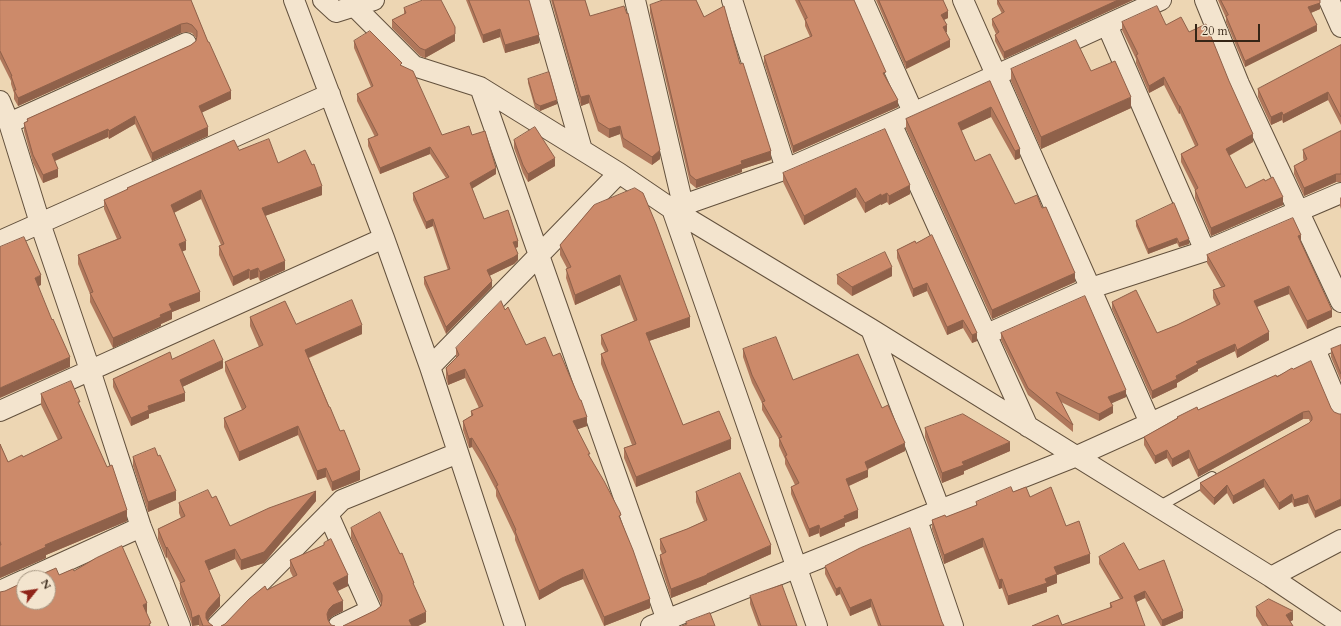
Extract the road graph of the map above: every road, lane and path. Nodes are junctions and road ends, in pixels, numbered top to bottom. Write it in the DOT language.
graph roads {
  1 [pos="294,0"];
  2 [pos="323,0"];
  3 [pos="374,0"];
  4 [pos="539,0"];
  5 [pos="635,0"];
  6 [pos="732,0"];
  7 [pos="863,0"];
  8 [pos="963,0"];
  9 [pos="1161,0"];
  10 [pos="1204,0"];
  11 [pos="1329,0"];
  12 [pos="354,6"];
  13 [pos="1107,26"];
  14 [pos="1341,28"];
  15 [pos="186,43"];
  16 [pos="997,74"];
  17 [pos="480,86"];
  18 [pos="330,94"];
  19 [pos="0,101"];
  20 [pos="913,112"];
  21 [pos="9,123"];
  22 [pos="891,123"];
  23 [pos="582,150"];
  24 [pos="786,169"];
  25 [pos="619,173"];
  26 [pos="1341,193"];
  27 [pos="677,207"];
  28 [pos="1298,210"];
  29 [pos="40,223"];
  30 [pos="384,238"];
  31 [pos="0,241"];
  32 [pos="1205,251"];
  33 [pos="539,255"];
  34 [pos="1090,288"];
  35 [pos="1341,302"];
  36 [pos="871,329"];
  37 [pos="987,334"];
  38 [pos="1341,337"];
  39 [pos="1315,349"];
  40 [pos="430,367"];
  41 [pos="90,370"];
  42 [pos="0,411"];
  43 [pos="1341,411"];
  44 [pos="1150,423"];
  45 [pos="1028,427"];
  46 [pos="458,453"];
  47 [pos="1077,456"];
  48 [pos="1219,474"];
  49 [pos="1158,507"];
  50 [pos="940,510"];
  51 [pos="328,514"];
  52 [pos="917,520"];
  53 [pos="141,527"];
  54 [pos="1341,540"];
  55 [pos="797,568"];
  56 [pos="47,570"];
  57 [pos="1271,577"];
  58 [pos="16,584"];
  59 [pos="0,591"];
  60 [pos="662,624"];
  61 [pos="1341,624"];
  62 [pos="180,626"];
  63 [pos="217,626"];
  64 [pos="338,626"];
  65 [pos="515,626"];
  66 [pos="817,626"];
  67 [pos="953,626"];
  1 -- 18 [label="street"];
  2 -- 12 [label="street"];
  3 -- 12 [label="street"];
  4 -- 23 [label="street"];
  5 -- 27 [label="street"];
  6 -- 24 [label="street"];
  7 -- 20 [label="street"];
  8 -- 16 [label="street"];
  9 -- 13 [label="street"];
  10 -- 28 [label="street"];
  11 -- 14 [label="street"];
  12 -- 17 [label="street"];
  13 -- 16 [label="street"];
  13 -- 32 [label="street"];
  15 -- 21 [label="street"];
  16 -- 20 [label="street"];
  16 -- 34 [label="street"];
  17 -- 23 [label="street"];
  17 -- 33 [label="street"];
  18 -- 29 [label="street"];
  18 -- 30 [label="street"];
  19 -- 21 [label="street"];
  20 -- 22 [label="street"];
  21 -- 29 [label="street"];
  22 -- 24 [label="street"];
  22 -- 37 [label="street"];
  23 -- 25 [label="street"];
  24 -- 27 [label="street"];
  25 -- 27 [label="street"];
  25 -- 33 [label="street"];
  26 -- 28 [label="street"];
  27 -- 36 [label="street"];
  27 -- 55 [label="street"];
  28 -- 32 [label="street"];
  28 -- 35 [label="street"];
  29 -- 31 [label="street"];
  29 -- 41 [label="street"];
  30 -- 40 [label="street"];
  30 -- 41 [label="street"];
  32 -- 34 [label="street"];
  33 -- 40 [label="street"];
  33 -- 60 [label="street"];
  34 -- 37 [label="street"];
  34 -- 44 [label="street"];
  36 -- 45 [label="street"];
  36 -- 50 [label="street"];
  37 -- 45 [label="street"];
  38 -- 39 [label="street"];
  39 -- 43 [label="street"];
  39 -- 44 [label="street"];
  40 -- 46 [label="street"];
  41 -- 42 [label="street"];
  41 -- 53 [label="street"];
  44 -- 47 [label="street"];
  45 -- 47 [label="street"];
  46 -- 51 [label="street"];
  46 -- 65 [label="street"];
  47 -- 49 [label="street"];
  47 -- 50 [label="street"];
  48 -- 49 [label="lane"];
  49 -- 57 [label="street"];
  50 -- 52 [label="street"];
  51 -- 63 [label="street"];
  51 -- 64 [label="street"];
  52 -- 55 [label="street"];
  52 -- 67 [label="street"];
  53 -- 56 [label="street"];
  53 -- 62 [label="street"];
  54 -- 57 [label="street"];
  55 -- 60 [label="street"];
  55 -- 66 [label="street"];
  57 -- 61 [label="street"];
  58 -- 59 [label="street"];
}
